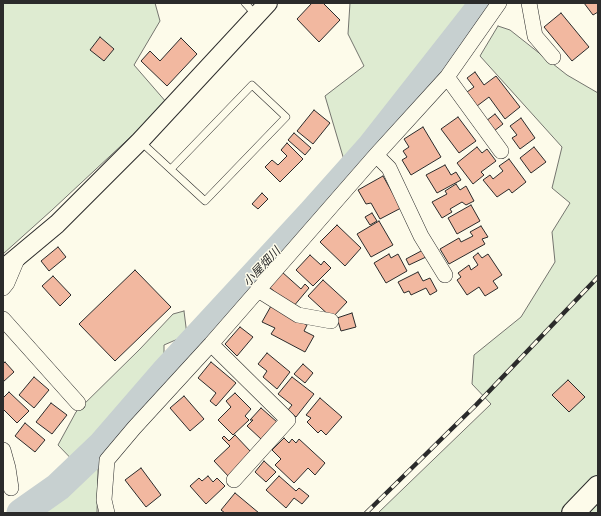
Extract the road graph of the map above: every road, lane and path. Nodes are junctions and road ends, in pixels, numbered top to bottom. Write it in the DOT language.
graph roads {
  1 [pos="499,3"];
  2 [pos="529,3"];
  3 [pos="256,7"];
  4 [pos="553,57"];
  5 [pos="447,77"];
  6 [pos="140,141"];
  7 [pos="501,150"];
  8 [pos="376,155"];
  9 [pos="171,169"];
  10 [pos="18,257"];
  11 [pos="3,269"];
  12 [pos="445,275"];
  13 [pos="3,288"];
  14 [pos="258,290"];
  15 [pos="3,319"];
  16 [pos="331,321"];
  17 [pos="211,344"];
  18 [pos="78,403"];
  19 [pos="3,450"];
  20 [pos="234,480"];
  21 [pos="598,487"];
  22 [pos="11,488"];
  23 [pos="107,513"];
  24 [pos="573,513"];
  1 -- 5 [label="street"];
  2 -- 4 [label="street"];
  3 -- 6 [label="street"];
  5 -- 7 [label="street"];
  5 -- 8 [label="street"];
  6 -- 9 [label="lane"];
  6 -- 10 [label="street"];
  8 -- 12 [label="street"];
  8 -- 14 [label="street"];
  9 -- 9 [label="lane"];
  10 -- 11 [label="street"];
  10 -- 13 [label="street"];
  14 -- 16 [label="street"];
  14 -- 17 [label="street"];
  15 -- 18 [label="street"];
  17 -- 20 [label="street"];
  17 -- 23 [label="street"];
  19 -- 22 [label="street"];
  21 -- 24 [label="highway"];
}
